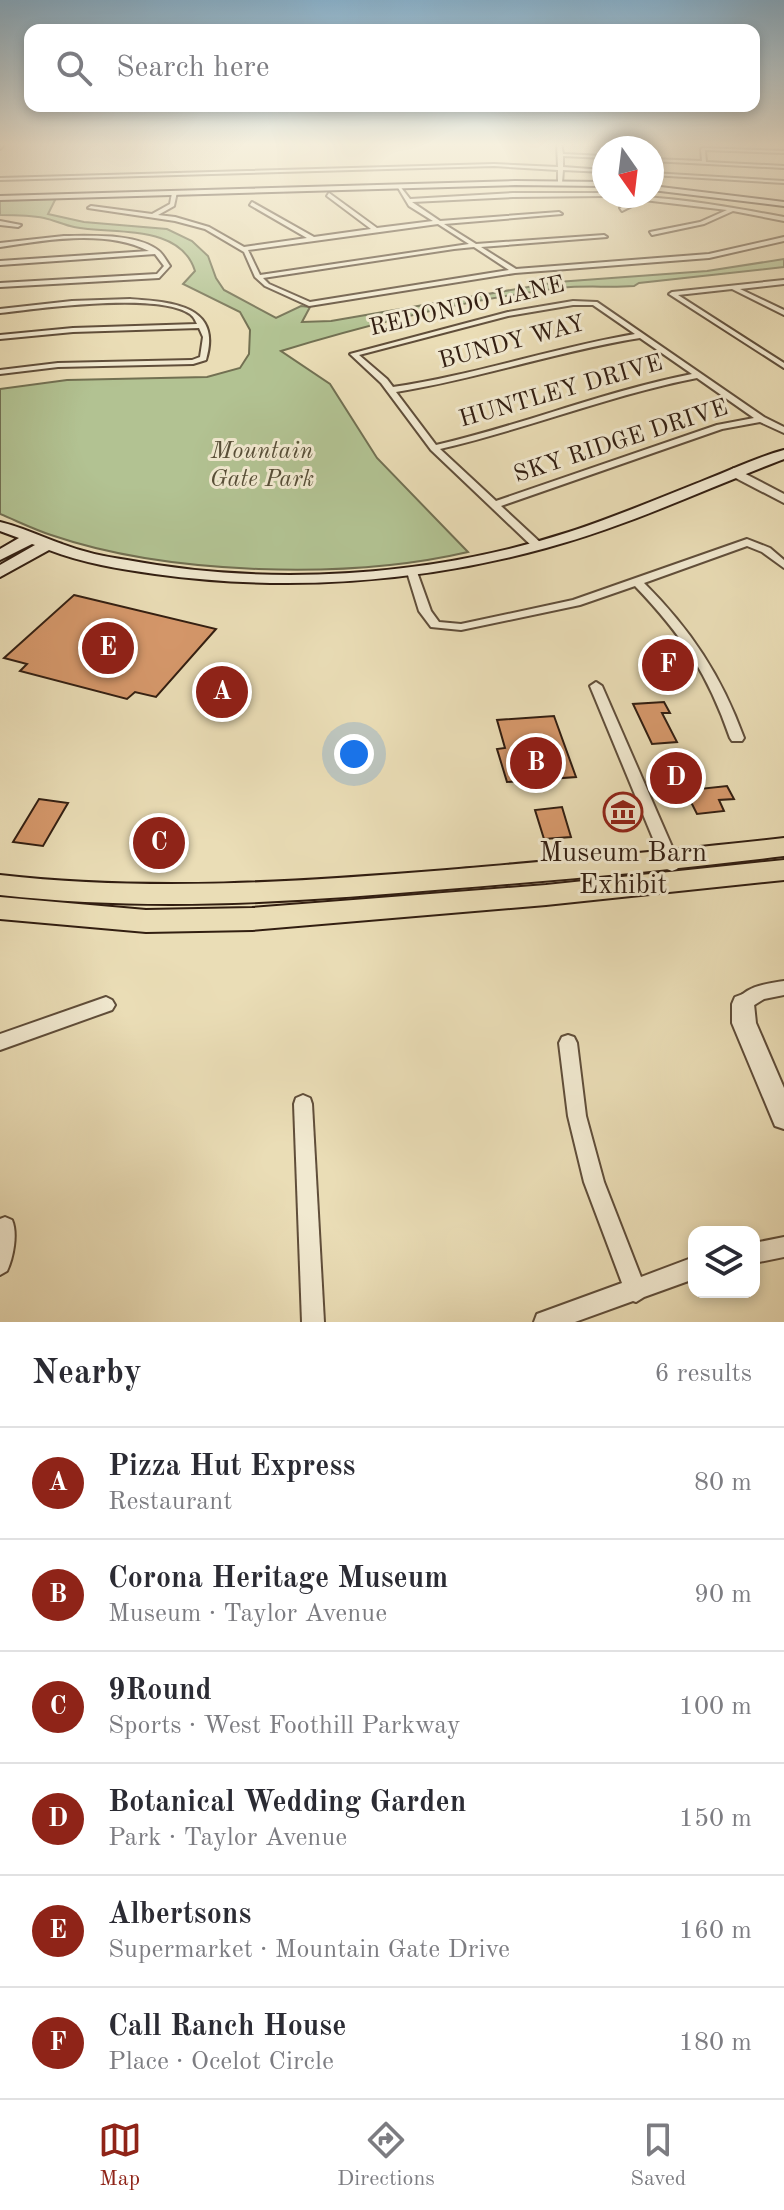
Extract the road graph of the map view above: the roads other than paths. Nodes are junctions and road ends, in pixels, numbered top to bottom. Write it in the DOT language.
graph roads {
  1 [pos="172,205"];
  2 [pos="253,205"];
  3 [pos="342,205"];
  4 [pos="413,205"];
  5 [pos="698,205"];
  6 [pos="91,208"];
  7 [pos="733,209"];
  8 [pos="559,214"];
  9 [pos="151,217"];
  10 [pos="784,219"];
  11 [pos="439,222"];
  12 [pos="0,223"];
  13 [pos="18,225"];
  14 [pos="376,230"];
  15 [pos="652,233"];
  16 [pos="604,237"];
  17 [pos="313,239"];
  18 [pos="784,239"];
  19 [pos="0,245"];
  20 [pos="473,245"];
  21 [pos="243,249"];
  22 [pos="157,252"];
  23 [pos="0,263"];
  24 [pos="515,271"];
  25 [pos="258,277"];
  26 [pos="784,282"];
  27 [pos="0,285"];
  28 [pos="734,288"];
  29 [pos="0,311"];
  30 [pos="784,313"];
  31 [pos="203,326"];
  32 [pos="642,335"];
  33 [pos="0,337"];
  34 [pos="784,366"];
  35 [pos="0,372"];
  36 [pos="700,375"];
  37 [pos="392,390"];
  38 [pos="761,419"];
  39 [pos="784,430"];
  40 [pos="434,448"];
  41 [pos="784,454"];
  42 [pos="734,472"];
  43 [pos="784,499"];
  44 [pos="493,505"];
  45 [pos="0,526"];
  46 [pos="29,539"];
  47 [pos="48,544"];
  48 [pos="538,546"];
  49 [pos="0,555"];
  50 [pos="784,565"];
  51 [pos="0,572"];
  52 [pos="412,572"];
  53 [pos="638,583"];
  54 [pos="596,686"];
  55 [pos="737,738"];
  56 [pos="784,847"];
  57 [pos="784,870"];
  58 [pos="675,872"];
  59 [pos="0,885"];
  60 [pos="0,908"];
  61 [pos="784,988"];
  62 [pos="743,1004"];
  63 [pos="106,1005"];
  64 [pos="0,1042"];
  65 [pos="568,1043"];
  66 [pos="303,1104"];
  67 [pos="784,1117"];
  68 [pos="5,1227"];
  69 [pos="784,1247"];
  70 [pos="760,1252"];
  71 [pos="0,1264"];
  72 [pos="688,1270"];
  73 [pos="636,1291"];
  74 [pos="313,1322"];
  75 [pos="545,1322"];
  1 -- 9 [label="street"];
  2 -- 17 [label="street"];
  3 -- 14 [label="street"];
  4 -- 11 [label="street"];
  5 -- 7 [label="street"];
  6 -- 9 [label="street"];
  7 -- 10 [label="street"];
  7 -- 15 [label="street"];
  8 -- 11 [label="street"];
  9 -- 21 [label="street"];
  11 -- 14 [label="street"];
  11 -- 20 [label="street"];
  12 -- 13 [label="street"];
  14 -- 17 [label="street"];
  16 -- 20 [label="street"];
  17 -- 21 [label="street"];
  18 -- 24 [label="street"];
  19 -- 22 [label="street"];
  20 -- 24 [label="street"];
  20 -- 25 [label="street"];
  21 -- 25 [label="street"];
  22 -- 23 [label="street"];
  22 -- 27 [label="street"];
  24 -- 25 [label="street"];
  26 -- 28 [label="street"];
  28 -- 30 [label="street"];
  28 -- 34 [label="street"];
  29 -- 31 [label="street"];
  31 -- 33 [label="street"];
  31 -- 35 [label="street"];
  32 -- 36 [label="street"];
  32 -- 37 [label="street, BUNDY WAY"];
  32 -- 37 [label="street, REDONDO LANE"];
  36 -- 38 [label="street"];
  36 -- 40 [label="street, HUNTLEY DRIVE"];
  37 -- 40 [label="street"];
  38 -- 39 [label="street"];
  38 -- 44 [label="street, SKY RIDGE DRIVE"];
  40 -- 44 [label="street"];
  41 -- 42 [label="main road"];
  42 -- 43 [label="street"];
  42 -- 48 [label="main road"];
  44 -- 48 [label="street"];
  45 -- 46 [label="main road"];
  46 -- 47 [label="main road"];
  46 -- 49 [label="main road"];
  47 -- 51 [label="main road"];
  47 -- 52 [label="main road"];
  48 -- 52 [label="main road"];
  50 -- 53 [label="street"];
  52 -- 53 [label="street"];
  53 -- 55 [label="street"];
  54 -- 58 [label="street"];
  56 -- 58 [label="main road"];
  57 -- 58 [label="main road"];
  58 -- 59 [label="main road"];
  58 -- 60 [label="main road"];
  61 -- 62 [label="street"];
  62 -- 67 [label="street"];
  63 -- 64 [label="street"];
  65 -- 73 [label="street"];
  66 -- 74 [label="street"];
  68 -- 71 [label="street"];
  69 -- 70 [label="street"];
  72 -- 73 [label="street"];
  73 -- 75 [label="street"];
}
